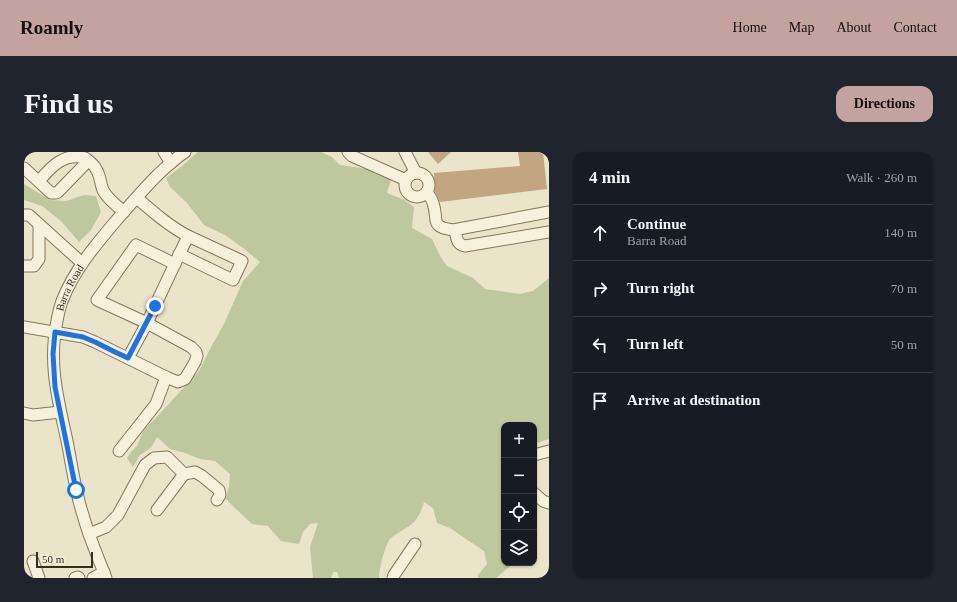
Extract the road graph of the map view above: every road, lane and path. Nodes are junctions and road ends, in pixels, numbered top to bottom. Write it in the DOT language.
graph roads {
  1 [pos="164,152"];
  2 [pos="185,152"];
  3 [pos="348,152"];
  4 [pos="406,152"];
  5 [pos="88,161"];
  6 [pos="171,163"];
  7 [pos="24,168"];
  8 [pos="416,173"];
  9 [pos="406,180"];
  10 [pos="39,181"];
  11 [pos="427,192"];
  12 [pos="137,198"];
  13 [pos="124,212"];
  14 [pos="549,212"];
  15 [pos="24,215"];
  16 [pos="39,225"];
  17 [pos="455,230"];
  18 [pos="549,232"];
  19 [pos="188,236"];
  20 [pos="177,259"];
  21 [pos="82,263"];
  22 [pos="24,266"];
  23 [pos="147,323"];
  24 [pos="24,327"];
  25 [pos="55,332"];
  26 [pos="128,358"];
  27 [pos="166,377"];
  28 [pos="60,412"];
  29 [pos="24,413"];
  30 [pos="119,450"];
  31 [pos="549,451"];
  32 [pos="537,454"];
  33 [pos="184,474"];
  34 [pos="535,494"];
  35 [pos="217,500"];
  36 [pos="549,503"];
  37 [pos="157,510"];
  38 [pos="89,534"];
  39 [pos="415,544"];
  40 [pos="33,561"];
  41 [pos="105,575"];
  42 [pos="39,578"];
  43 [pos="75,578"];
  44 [pos="79,578"];
  45 [pos="93,578"];
  46 [pos="393,578"];
  1 -- 6 [label="street"];
  2 -- 6 [label="street, Barra Road"];
  3 -- 9 [label="street"];
  4 -- 8 [label="street"];
  5 -- 10 [label="street"];
  5 -- 10 [label="street"];
  5 -- 13 [label="street"];
  6 -- 12 [label="street, Barra Road"];
  7 -- 10 [label="street"];
  8 -- 9 [label="street"];
  8 -- 11 [label="street"];
  9 -- 11 [label="street"];
  11 -- 17 [label="street"];
  12 -- 13 [label="street, Barra Road"];
  12 -- 19 [label="street"];
  13 -- 21 [label="street, Barra Road"];
  14 -- 17 [label="street"];
  15 -- 16 [label="street"];
  16 -- 21 [label="street"];
  16 -- 22 [label="street"];
  17 -- 18 [label="street"];
  19 -- 20 [label="street"];
  19 -- 20 [label="street"];
  20 -- 23 [label="street"];
  20 -- 23 [label="street"];
  21 -- 25 [label="street, Barra Road"];
  23 -- 26 [label="street"];
  23 -- 27 [label="street"];
  24 -- 25 [label="street"];
  25 -- 26 [label="street"];
  25 -- 28 [label="street, Barra Road"];
  26 -- 27 [label="street"];
  27 -- 30 [label="street"];
  28 -- 29 [label="street"];
  28 -- 38 [label="street, Barra Road"];
  31 -- 32 [label="street"];
  33 -- 35 [label="street"];
  33 -- 37 [label="street"];
  33 -- 38 [label="street"];
  34 -- 36 [label="street"];
  38 -- 41 [label="street, Barra Road"];
  39 -- 46 [label="street"];
  40 -- 42 [label="street"];
  41 -- 45 [label="street"];
  43 -- 44 [label="street"];
}
